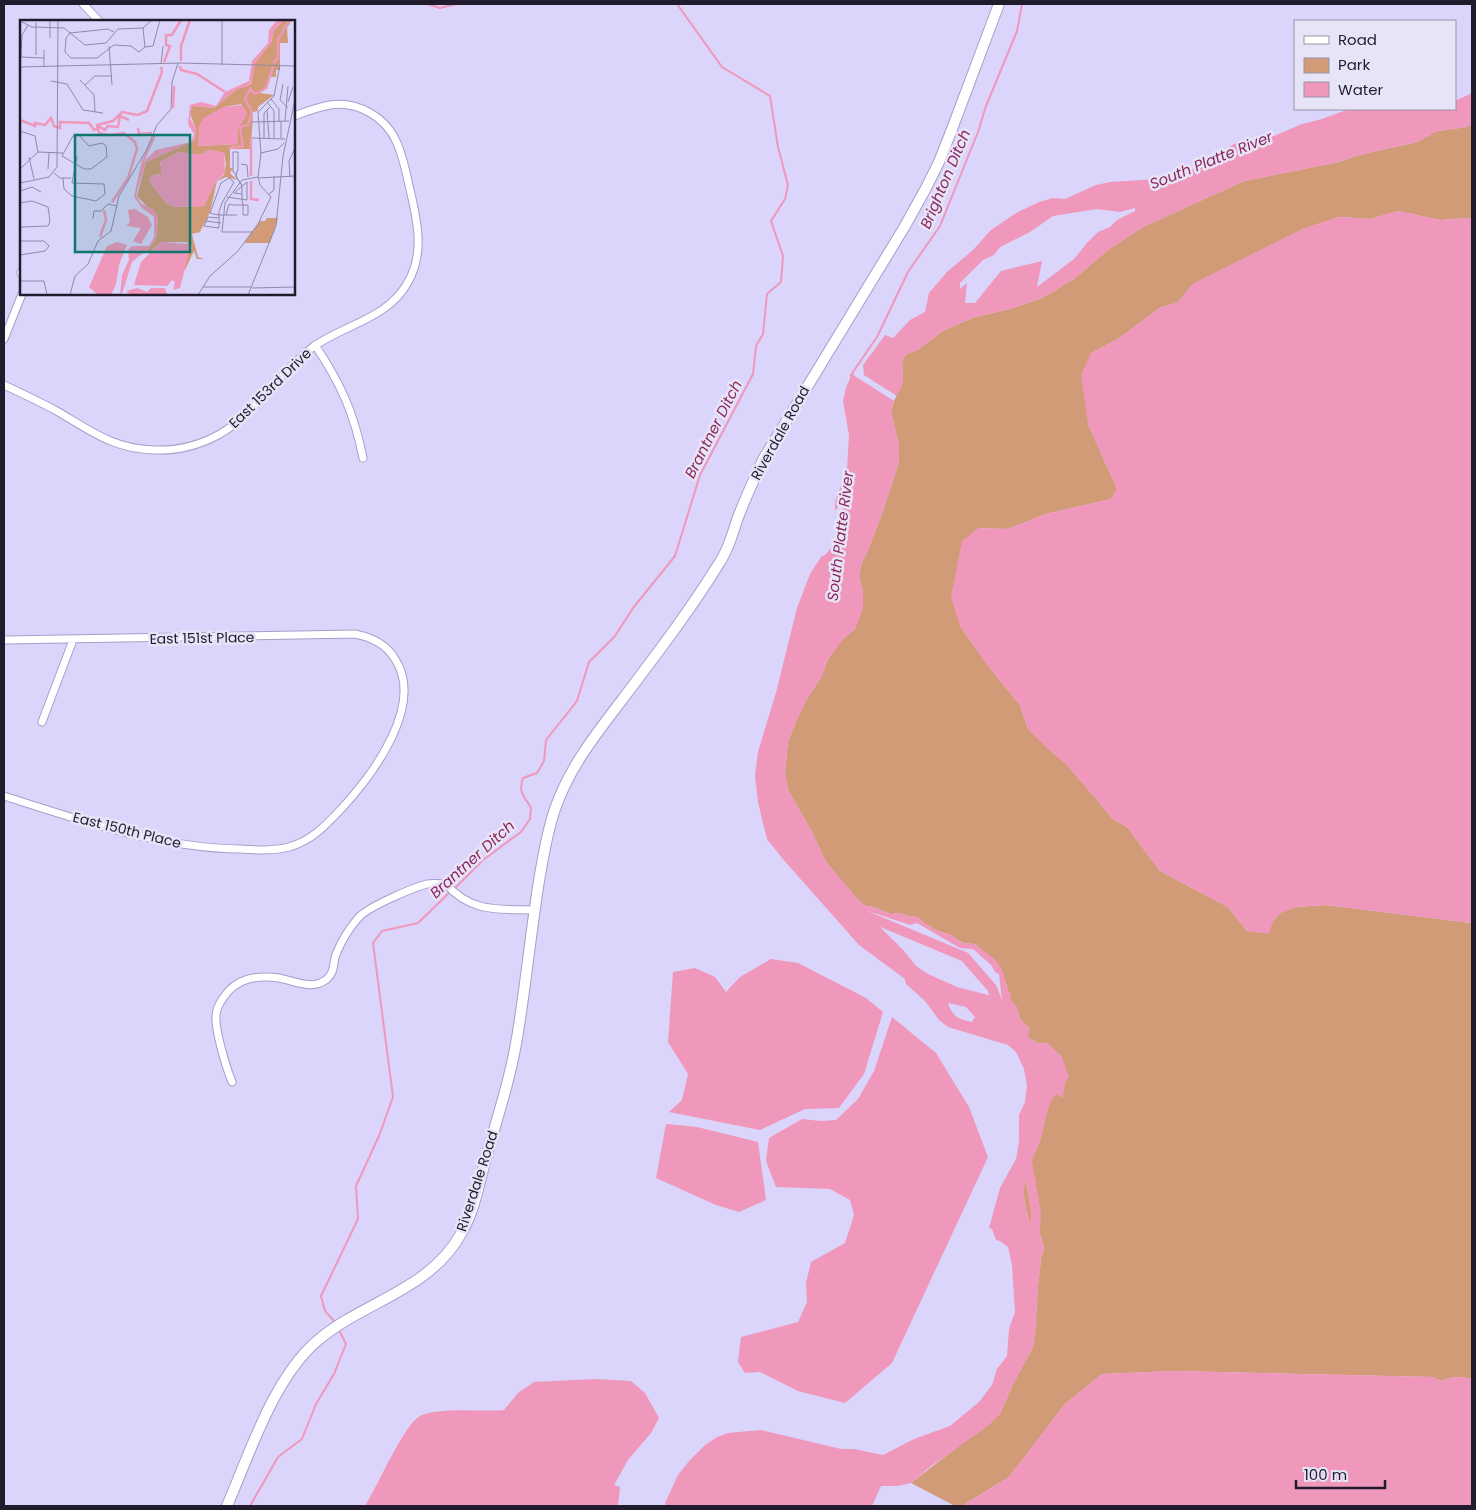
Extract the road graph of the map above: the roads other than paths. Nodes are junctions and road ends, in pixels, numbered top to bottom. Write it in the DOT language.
graph roads {
  1 [pos="83,4"];
  2 [pos="999,4"];
  3 [pos="97,20"];
  4 [pos="295,116"];
  5 [pos="22,295"];
  6 [pos="4,339"];
  7 [pos="315,345"];
  8 [pos="4,385"];
  9 [pos="363,458"];
  10 [pos="4,640"];
  11 [pos="73,640"];
  12 [pos="393,655"];
  13 [pos="42,722"];
  14 [pos="4,796"];
  15 [pos="534,910"];
  16 [pos="232,1082"];
  17 [pos="227,1506"];
  1 -- 3 [label="street"];
  2 -- 15 [label="street, Riverdale Road"];
  4 -- 7 [label="street, East 153rd Drive"];
  5 -- 6 [label="street"];
  7 -- 8 [label="street, East 153rd Drive"];
  7 -- 9 [label="street"];
  10 -- 11 [label="street, East 151st Place"];
  11 -- 12 [label="street, East 151st Place"];
  11 -- 13 [label="street"];
  12 -- 14 [label="street, East 150th Place"];
  15 -- 16 [label="street"];
  15 -- 17 [label="street, Riverdale Road"];
}
